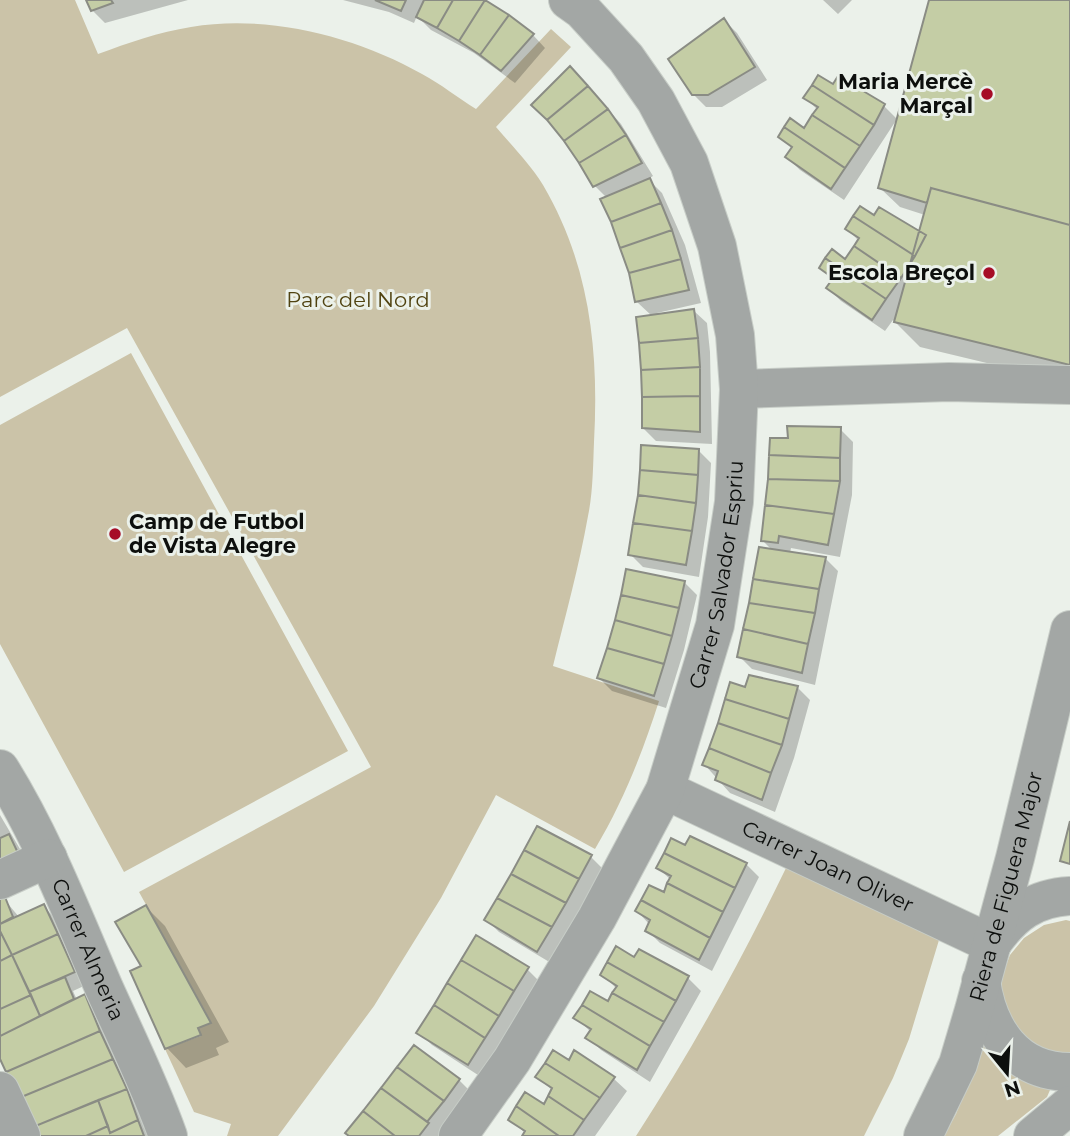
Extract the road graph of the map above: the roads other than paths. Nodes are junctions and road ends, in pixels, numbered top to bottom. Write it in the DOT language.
graph roads {
  1 [pos="581,3"];
  2 [pos="1070,385"];
  3 [pos="739,389"];
  4 [pos="1070,630"];
  5 [pos="0,769"];
  6 [pos="665,790"];
  7 [pos="48,858"];
  8 [pos="0,880"];
  9 [pos="1070,895"];
  10 [pos="986,961"];
  11 [pos="1070,1072"];
  12 [pos="0,1091"];
  13 [pos="1070,1105"];
  14 [pos="21,1136"];
  15 [pos="168,1136"];
  16 [pos="458,1136"];
  17 [pos="923,1136"];
  18 [pos="1032,1136"];
  1 -- 3 [label="street, Carrer Salvador Espriu"];
  2 -- 3 [label="street"];
  3 -- 6 [label="street, Carrer Salvador Espriu"];
  4 -- 10 [label="street, Riera de Figuera Major"];
  5 -- 7 [label="street, Carrer Almeria"];
  6 -- 10 [label="street, Carrer Joan Oliver"];
  6 -- 16 [label="street, Carrer Salvador Espriu"];
  7 -- 8 [label="street"];
  7 -- 15 [label="street, Carrer Almeria"];
  9 -- 10 [label="street"];
  10 -- 11 [label="street"];
  10 -- 17 [label="street, Riera de Figuera Major"];
  12 -- 14 [label="street"];
  13 -- 18 [label="street"];
}
